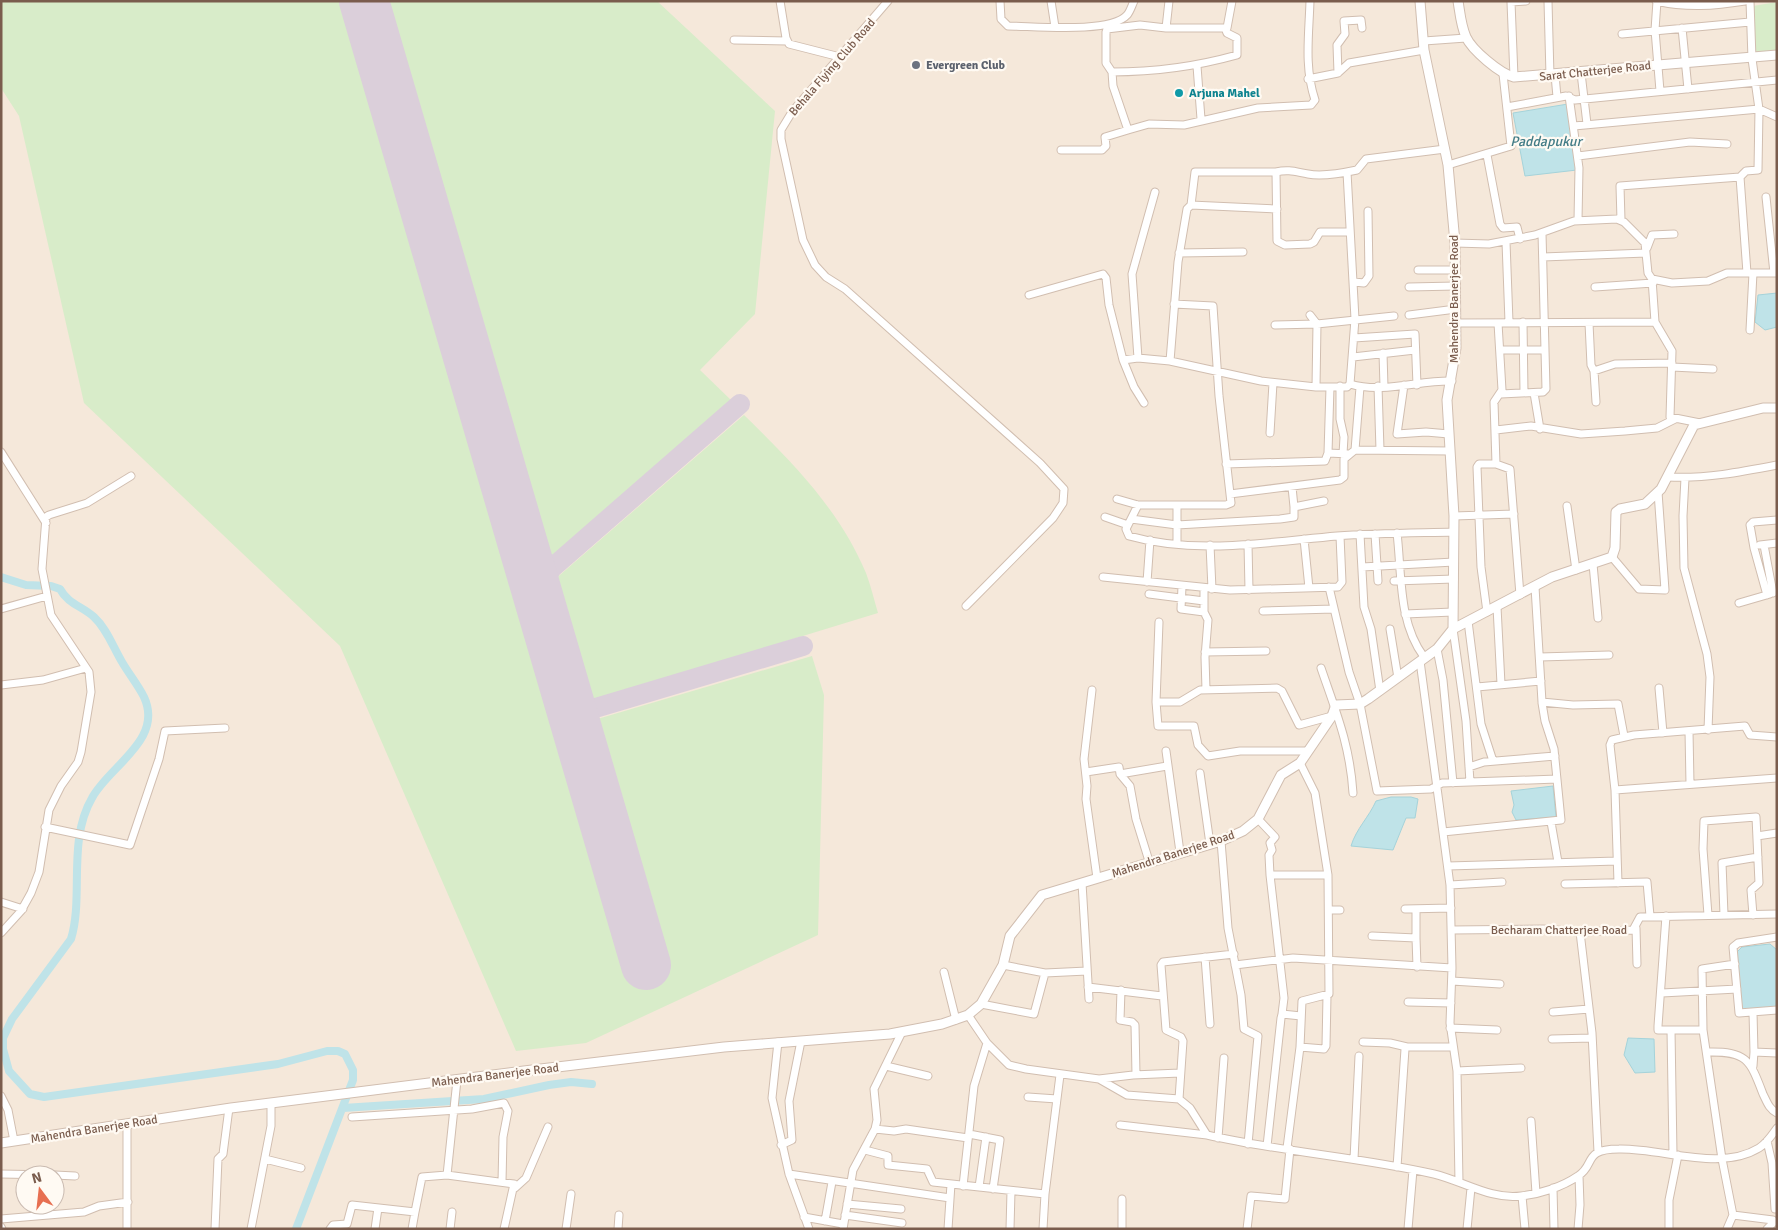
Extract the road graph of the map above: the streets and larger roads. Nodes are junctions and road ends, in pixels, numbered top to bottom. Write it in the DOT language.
graph roads {
  1 [pos="780,1"];
  2 [pos="888,1"];
  3 [pos="1000,1"];
  4 [pos="1051,1"];
  5 [pos="1134,1"];
  6 [pos="1169,1"];
  7 [pos="1232,1"];
  8 [pos="1310,1"];
  9 [pos="1420,1"];
  10 [pos="1458,1"];
  11 [pos="1526,1"];
  12 [pos="1548,1"];
  13 [pos="1657,1"];
  14 [pos="1745,1"];
  15 [pos="1750,1"];
  16 [pos="1511,2"];
  17 [pos="1730,2"];
  18 [pos="1704,4"];
  19 [pos="1750,22"];
  20 [pos="1055,27"];
  21 [pos="1166,28"];
  22 [pos="1225,28"];
  23 [pos="1362,28"];
  24 [pos="1682,28"];
  25 [pos="1655,30"];
  26 [pos="1622,34"];
  27 [pos="1466,38"];
  28 [pos="734,40"];
  29 [pos="788,41"];
  30 [pos="1424,46"];
  31 [pos="1777,55"];
  32 [pos="840,57"];
  33 [pos="1752,59"];
  34 [pos="1684,62"];
  35 [pos="1658,64"];
  36 [pos="1197,66"];
  37 [pos="1112,72"];
  38 [pos="1338,72"];
  39 [pos="1581,73"];
  40 [pos="1504,74"];
  41 [pos="1553,75"];
  42 [pos="1514,77"];
  43 [pos="1308,80"];
  44 [pos="1777,80"];
  45 [pos="1755,81"];
  46 [pos="1688,89"];
  47 [pos="1660,91"];
  48 [pos="1569,96"];
  49 [pos="1557,97"];
  50 [pos="1584,99"];
  51 [pos="1507,107"];
  52 [pos="1759,109"];
  53 [pos="1777,117"];
  54 [pos="1201,119"];
  55 [pos="1587,124"];
  56 [pos="1574,126"];
  57 [pos="1128,130"];
  58 [pos="1727,144"];
  59 [pos="1445,149"];
  60 [pos="1061,150"];
  61 [pos="1487,155"];
  62 [pos="1578,156"];
  63 [pos="1448,165"];
  64 [pos="1276,172"];
  65 [pos="1347,172"];
  66 [pos="1740,177"];
  67 [pos="1155,192"];
  68 [pos="1766,197"];
  69 [pos="1191,205"];
  70 [pos="1276,209"];
  71 [pos="1368,211"];
  72 [pos="1578,220"];
  73 [pos="1621,220"];
  74 [pos="1350,232"];
  75 [pos="1542,233"];
  76 [pos="1674,234"];
  77 [pos="1520,239"];
  78 [pos="1506,242"];
  79 [pos="1455,243"];
  80 [pos="1646,251"];
  81 [pos="1243,252"];
  82 [pos="1179,253"];
  83 [pos="1543,257"];
  84 [pos="1418,270"];
  85 [pos="1455,270"];
  86 [pos="1750,273"];
  87 [pos="1775,273"];
  88 [pos="1653,281"];
  89 [pos="1354,282"];
  90 [pos="1456,286"];
  91 [pos="1409,287"];
  92 [pos="1596,287"];
  93 [pos="1029,295"];
  94 [pos="1174,304"];
  95 [pos="1456,309"];
  96 [pos="1310,315"];
  97 [pos="1409,315"];
  98 [pos="1394,316"];
  99 [pos="1355,319"];
  100 [pos="1509,322"];
  101 [pos="1523,322"];
  102 [pos="1655,322"];
  103 [pos="1456,323"];
  104 [pos="1498,323"];
  105 [pos="1545,323"];
  106 [pos="1589,323"];
  107 [pos="1317,324"];
  108 [pos="1275,325"];
  109 [pos="1750,330"];
  110 [pos="1354,338"];
  111 [pos="1415,350"];
  112 [pos="1500,350"];
  113 [pos="1523,350"];
  114 [pos="1545,350"];
  115 [pos="1382,353"];
  116 [pos="1353,357"];
  117 [pos="1138,358"];
  118 [pos="1122,360"];
  119 [pos="1170,362"];
  120 [pos="1672,365"];
  121 [pos="1713,369"];
  122 [pos="1594,371"];
  123 [pos="1218,372"];
  124 [pos="1452,381"];
  125 [pos="1272,383"];
  126 [pos="1350,384"];
  127 [pos="1404,385"];
  128 [pos="1417,385"];
  129 [pos="1340,386"];
  130 [pos="1381,386"];
  131 [pos="1316,387"];
  132 [pos="1330,387"];
  133 [pos="1360,387"];
  134 [pos="1534,393"];
  135 [pos="1501,394"];
  136 [pos="1524,394"];
  137 [pos="1596,402"];
  138 [pos="1144,403"];
  139 [pos="1777,408"];
  140 [pos="1675,418"];
  141 [pos="1701,423"];
  142 [pos="1540,429"];
  143 [pos="1496,430"];
  144 [pos="1270,433"];
  145 [pos="1449,434"];
  146 [pos="1380,450"];
  147 [pos="1450,451"];
  148 [pos="1,452"];
  149 [pos="1349,453"];
  150 [pos="1328,454"];
  151 [pos="1226,464"];
  152 [pos="1496,464"];
  153 [pos="1777,464"];
  154 [pos="131,476"];
  155 [pos="1668,477"];
  156 [pos="1685,478"];
  157 [pos="1292,488"];
  158 [pos="1658,492"];
  159 [pos="1230,494"];
  160 [pos="1117,498"];
  161 [pos="1324,501"];
  162 [pos="1138,505"];
  163 [pos="1177,506"];
  164 [pos="1567,506"];
  165 [pos="1294,507"];
  166 [pos="1514,514"];
  167 [pos="1480,515"];
  168 [pos="1454,516"];
  169 [pos="1105,517"];
  170 [pos="1777,520"];
  171 [pos="1130,522"];
  172 [pos="46,523"];
  173 [pos="1177,525"];
  174 [pos="1454,532"];
  175 [pos="1397,533"];
  176 [pos="1360,534"];
  177 [pos="1375,534"];
  178 [pos="1340,536"];
  179 [pos="1304,539"];
  180 [pos="1150,540"];
  181 [pos="1777,543"];
  182 [pos="1177,544"];
  183 [pos="1248,544"];
  184 [pos="1210,545"];
  185 [pos="1764,545"];
  186 [pos="1753,546"];
  187 [pos="1612,557"];
  188 [pos="1454,562"];
  189 [pos="1401,564"];
  190 [pos="1593,564"];
  191 [pos="1377,566"];
  192 [pos="1362,567"];
  193 [pos="1576,570"];
  194 [pos="1103,577"];
  195 [pos="1454,579"];
  196 [pos="1402,580"];
  197 [pos="1394,581"];
  198 [pos="1147,582"];
  199 [pos="1378,582"];
  200 [pos="1182,586"];
  201 [pos="1329,587"];
  202 [pos="1535,587"];
  203 [pos="1309,588"];
  204 [pos="1208,589"];
  205 [pos="1249,590"];
  206 [pos="46,592"];
  207 [pos="1150,594"];
  208 [pos="1772,594"];
  209 [pos="1520,595"];
  210 [pos="1181,598"];
  211 [pos="1204,601"];
  212 [pos="1739,603"];
  213 [pos="966,606"];
  214 [pos="1497,606"];
  215 [pos="1,609"];
  216 [pos="1334,609"];
  217 [pos="1263,611"];
  218 [pos="1204,612"];
  219 [pos="1453,612"];
  220 [pos="1487,612"];
  221 [pos="1405,614"];
  222 [pos="1598,618"];
  223 [pos="1468,621"];
  224 [pos="1159,622"];
  225 [pos="1390,629"];
  226 [pos="1453,629"];
  227 [pos="1437,649"];
  228 [pos="1266,651"];
  229 [pos="1206,652"];
  230 [pos="1609,655"];
  231 [pos="1540,657"];
  232 [pos="1422,659"];
  233 [pos="86,668"];
  234 [pos="1321,668"];
  235 [pos="1398,678"];
  236 [pos="1541,681"];
  237 [pos="1501,684"];
  238 [pos="1,685"];
  239 [pos="1476,687"];
  240 [pos="1659,688"];
  241 [pos="1092,690"];
  242 [pos="1206,690"];
  243 [pos="1380,691"];
  244 [pos="1156,702"];
  245 [pos="1542,703"];
  246 [pos="1360,704"];
  247 [pos="1336,705"];
  248 [pos="1332,716"];
  249 [pos="225,728"];
  250 [pos="1708,730"];
  251 [pos="1689,731"];
  252 [pos="1663,733"];
  253 [pos="1624,736"];
  254 [pos="1777,737"];
  255 [pos="1166,751"];
  256 [pos="1308,751"];
  257 [pos="1555,756"];
  258 [pos="1493,761"];
  259 [pos="1300,763"];
  260 [pos="1167,766"];
  261 [pos="1469,767"];
  262 [pos="1086,772"];
  263 [pos="1200,773"];
  264 [pos="1120,774"];
  265 [pos="1777,778"];
  266 [pos="1557,779"];
  267 [pos="1470,782"];
  268 [pos="1453,783"];
  269 [pos="1690,784"];
  270 [pos="1437,785"];
  271 [pos="1615,790"];
  272 [pos="1353,793"];
  273 [pos="1258,818"];
  274 [pos="1551,822"];
  275 [pos="45,827"];
  276 [pos="1443,832"];
  277 [pos="1777,833"];
  278 [pos="1757,836"];
  279 [pos="1221,841"];
  280 [pos="1210,844"];
  281 [pos="1180,852"];
  282 [pos="1758,857"];
  283 [pos="1149,861"];
  284 [pos="1617,861"];
  285 [pos="1558,862"];
  286 [pos="1448,866"];
  287 [pos="1328,875"];
  288 [pos="1270,876"];
  289 [pos="1097,878"];
  290 [pos="1502,882"];
  291 [pos="1618,882"];
  292 [pos="1082,883"];
  293 [pos="1565,884"];
  294 [pos="1450,885"];
  295 [pos="1,902"];
  296 [pos="22,908"];
  297 [pos="1451,908"];
  298 [pos="1405,909"];
  299 [pos="1416,909"];
  300 [pos="1328,910"];
  301 [pos="1340,910"];
  302 [pos="1708,915"];
  303 [pos="1724,915"];
  304 [pos="1753,915"];
  305 [pos="1650,916"];
  306 [pos="1666,916"];
  307 [pos="1776,916"];
  308 [pos="1452,928"];
  309 [pos="1636,928"];
  310 [pos="1580,932"];
  311 [pos="1,933"];
  312 [pos="1372,936"];
  313 [pos="1416,938"];
  314 [pos="1777,938"];
  315 [pos="1234,954"];
  316 [pos="1205,957"];
  317 [pos="1280,958"];
  318 [pos="1330,959"];
  319 [pos="1637,964"];
  320 [pos="1735,964"];
  321 [pos="1003,966"];
  322 [pos="1236,967"];
  323 [pos="1417,967"];
  324 [pos="1452,970"];
  325 [pos="1086,971"];
  326 [pos="944,972"];
  327 [pos="1045,973"];
  328 [pos="1452,981"];
  329 [pos="1500,984"];
  330 [pos="1088,987"];
  331 [pos="1737,989"];
  332 [pos="1120,990"];
  333 [pos="1703,992"];
  334 [pos="1662,994"];
  335 [pos="1162,996"];
  336 [pos="1327,996"];
  337 [pos="1089,999"];
  338 [pos="1408,1002"];
  339 [pos="981,1004"];
  340 [pos="1451,1004"];
  341 [pos="1589,1009"];
  342 [pos="1777,1010"];
  343 [pos="1553,1012"];
  344 [pos="1753,1012"];
  345 [pos="970,1014"];
  346 [pos="1282,1014"];
  347 [pos="1301,1016"];
  348 [pos="956,1020"];
  349 [pos="1210,1024"];
  350 [pos="1450,1028"];
  351 [pos="1497,1030"];
  352 [pos="1671,1030"];
  353 [pos="1703,1030"];
  354 [pos="902,1032"];
  355 [pos="1592,1038"];
  356 [pos="1552,1039"];
  357 [pos="801,1041"];
  358 [pos="778,1042"];
  359 [pos="1363,1042"];
  360 [pos="987,1043"];
  361 [pos="1300,1047"];
  362 [pos="1408,1047"];
  363 [pos="1453,1047"];
  364 [pos="1707,1052"];
  365 [pos="1754,1052"];
  366 [pos="1777,1053"];
  367 [pos="1358,1056"];
  368 [pos="1224,1058"];
  369 [pos="886,1066"];
  370 [pos="1753,1066"];
  371 [pos="1520,1068"];
  372 [pos="1457,1071"];
  373 [pos="1180,1073"];
  374 [pos="1136,1074"];
  375 [pos="1060,1075"];
  376 [pos="928,1076"];
  377 [pos="1100,1079"];
  378 [pos="457,1080"];
  379 [pos="1,1096"];
  380 [pos="1028,1097"];
  381 [pos="1057,1099"];
  382 [pos="1179,1099"];
  383 [pos="271,1103"];
  384 [pos="229,1108"];
  385 [pos="453,1109"];
  386 [pos="1777,1113"];
  387 [pos="352,1117"];
  388 [pos="1531,1121"];
  389 [pos="127,1124"];
  390 [pos="1120,1125"];
  391 [pos="548,1127"];
  392 [pos="1777,1128"];
  393 [pos="875,1129"];
  394 [pos="1207,1135"];
  395 [pos="968,1136"];
  396 [pos="986,1137"];
  397 [pos="1218,1138"];
  398 [pos="16,1141"];
  399 [pos="1767,1141"];
  400 [pos="1,1143"];
  401 [pos="1248,1144"];
  402 [pos="781,1145"];
  403 [pos="1267,1146"];
  404 [pos="1288,1149"];
  405 [pos="865,1150"];
  406 [pos="1598,1152"];
  407 [pos="1676,1154"];
  408 [pos="265,1159"];
  409 [pos="1354,1159"];
  410 [pos="1722,1159"];
  411 [pos="1397,1167"];
  412 [pos="301,1168"];
  413 [pos="1413,1170"];
  414 [pos="1,1174"];
  415 [pos="15,1174"];
  416 [pos="789,1174"];
  417 [pos="447,1175"];
  418 [pos="65,1176"];
  419 [pos="75,1176"];
  420 [pos="1579,1176"];
  421 [pos="502,1182"];
  422 [pos="832,1182"];
  423 [pos="1458,1182"];
  424 [pos="952,1184"];
  425 [pos="850,1185"];
  426 [pos="963,1186"];
  427 [pos="980,1187"];
  428 [pos="515,1188"];
  429 [pos="1471,1188"];
  430 [pos="1553,1188"];
  431 [pos="993,1189"];
  432 [pos="1012,1191"];
  433 [pos="1536,1193"];
  434 [pos="571,1194"];
  435 [pos="1045,1194"];
  436 [pos="1522,1196"];
  437 [pos="950,1198"];
  438 [pos="1122,1199"];
  439 [pos="128,1202"];
  440 [pos="846,1204"];
  441 [pos="378,1208"];
  442 [pos="901,1209"];
  443 [pos="1775,1210"];
  444 [pos="415,1212"];
  445 [pos="452,1212"];
  446 [pos="620,1215"];
  447 [pos="845,1215"];
  448 [pos="1733,1215"];
  449 [pos="804,1217"];
  450 [pos="1,1218"];
  451 [pos="825,1220"];
  452 [pos="902,1224"];
  453 [pos="843,1226"];
  454 [pos="127,1229"];
  455 [pos="214,1229"];
  456 [pos="251,1229"];
  457 [pos="330,1229"];
  458 [pos="376,1229"];
  459 [pos="412,1229"];
  460 [pos="450,1229"];
  461 [pos="504,1229"];
  462 [pos="566,1229"];
  463 [pos="618,1229"];
  464 [pos="809,1229"];
  465 [pos="948,1229"];
  466 [pos="1010,1229"];
  467 [pos="1043,1229"];
  468 [pos="1122,1229"];
  469 [pos="1247,1229"];
  470 [pos="1408,1229"];
  471 [pos="1467,1229"];
  472 [pos="1525,1229"];
  473 [pos="1554,1229"];
  474 [pos="1578,1229"];
  475 [pos="1669,1229"];
  476 [pos="1727,1229"];
  477 [pos="1767,1229"];
  1 -- 29 [label="street"];
  2 -- 32 [label="street, Behala Flying Club Road"];
  3 -- 20 [label="street"];
  4 -- 20 [label="street"];
  5 -- 20 [label="street"];
  6 -- 21 [label="street"];
  7 -- 22 [label="street"];
  8 -- 43 [label="street"];
  9 -- 30 [label="street, Mahendra Banerjee Road"];
  10 -- 27 [label="street"];
  11 -- 16 [label="street"];
  12 -- 41 [label="street"];
  13 -- 18 [label="street"];
  13 -- 25 [label="street"];
  14 -- 17 [label="street"];
  15 -- 19 [label="street"];
  16 -- 42 [label="street"];
  17 -- 18 [label="street"];
  19 -- 24 [label="street"];
  19 -- 33 [label="street"];
  21 -- 22 [label="street"];
  21 -- 37 [label="street"];
  22 -- 36 [label="street"];
  23 -- 38 [label="street"];
  24 -- 25 [label="street"];
  24 -- 34 [label="street"];
  25 -- 26 [label="street"];
  25 -- 35 [label="street"];
  27 -- 30 [label="street"];
  27 -- 40 [label="street, Sarat Chatterjee Road"];
  28 -- 29 [label="street"];
  29 -- 32 [label="street"];
  30 -- 38 [label="street"];
  30 -- 59 [label="street, Mahendra Banerjee Road"];
  31 -- 33 [label="street, Sarat Chatterjee Road"];
  32 -- 213 [label="street, Behala Flying Club Road"];
  33 -- 34 [label="street, Sarat Chatterjee Road"];
  33 -- 45 [label="street"];
  34 -- 35 [label="street, Sarat Chatterjee Road"];
  34 -- 46 [label="street"];
  35 -- 39 [label="street, Sarat Chatterjee Road"];
  35 -- 47 [label="street"];
  36 -- 37 [label="street"];
  36 -- 54 [label="street"];
  37 -- 57 [label="street"];
  38 -- 43 [label="street"];
  39 -- 41 [label="street, Sarat Chatterjee Road"];
  39 -- 50 [label="street"];
  40 -- 42 [label="street, Sarat Chatterjee Road"];
  40 -- 51 [label="street"];
  41 -- 42 [label="street, Sarat Chatterjee Road"];
  41 -- 49 [label="street"];
  43 -- 54 [label="street"];
  44 -- 45 [label="street"];
  45 -- 46 [label="street"];
  45 -- 52 [label="street"];
  46 -- 47 [label="street"];
  47 -- 50 [label="street"];
  48 -- 49 [label="street"];
  48 -- 50 [label="street"];
  48 -- 56 [label="street"];
  49 -- 51 [label="street"];
  50 -- 55 [label="street"];
  51 -- 61 [label="street"];
  52 -- 53 [label="street"];
  52 -- 55 [label="street"];
  52 -- 66 [label="street"];
  54 -- 57 [label="street"];
  55 -- 56 [label="street"];
  56 -- 62 [label="street"];
  57 -- 60 [label="street"];
  58 -- 62 [label="street"];
  59 -- 63 [label="street, Mahendra Banerjee Road"];
  59 -- 65 [label="street"];
  61 -- 63 [label="street"];
  61 -- 77 [label="street"];
  62 -- 72 [label="street"];
  63 -- 79 [label="street, Mahendra Banerjee Road"];
  64 -- 65 [label="street"];
  64 -- 69 [label="street"];
  64 -- 70 [label="street"];
  65 -- 74 [label="street"];
  66 -- 73 [label="street"];
  66 -- 86 [label="street"];
  67 -- 117 [label="street"];
  68 -- 87 [label="street"];
  69 -- 70 [label="street"];
  69 -- 82 [label="street"];
  70 -- 74 [label="street"];
  71 -- 89 [label="street"];
  72 -- 73 [label="street"];
  72 -- 75 [label="street"];
  73 -- 80 [label="street"];
  74 -- 89 [label="street"];
  75 -- 77 [label="street"];
  75 -- 83 [label="street"];
  76 -- 80 [label="street"];
  77 -- 78 [label="street"];
  78 -- 79 [label="street"];
  78 -- 100 [label="street"];
  79 -- 85 [label="street, Mahendra Banerjee Road"];
  80 -- 83 [label="street"];
  80 -- 88 [label="street"];
  81 -- 82 [label="street"];
  82 -- 94 [label="street"];
  83 -- 105 [label="street"];
  84 -- 85 [label="street"];
  85 -- 90 [label="street, Mahendra Banerjee Road"];
  86 -- 87 [label="street"];
  86 -- 88 [label="street"];
  86 -- 109 [label="street"];
  88 -- 92 [label="street"];
  88 -- 102 [label="street"];
  89 -- 99 [label="street"];
  90 -- 91 [label="street"];
  90 -- 95 [label="street, Mahendra Banerjee Road"];
  93 -- 118 [label="street"];
  94 -- 119 [label="street"];
  94 -- 123 [label="street"];
  95 -- 97 [label="street"];
  95 -- 103 [label="street, Mahendra Banerjee Road"];
  96 -- 107 [label="street"];
  98 -- 99 [label="street"];
  99 -- 107 [label="street"];
  99 -- 110 [label="street"];
  100 -- 101 [label="street"];
  100 -- 104 [label="street"];
  101 -- 105 [label="street"];
  101 -- 113 [label="street"];
  102 -- 106 [label="street"];
  102 -- 120 [label="street"];
  103 -- 104 [label="street"];
  103 -- 124 [label="street, Mahendra Banerjee Road"];
  104 -- 112 [label="street"];
  105 -- 106 [label="street"];
  105 -- 114 [label="street"];
  106 -- 122 [label="street"];
  107 -- 108 [label="street"];
  107 -- 131 [label="street"];
  110 -- 111 [label="street"];
  110 -- 116 [label="street"];
  111 -- 115 [label="street"];
  111 -- 128 [label="street"];
  112 -- 113 [label="street"];
  112 -- 135 [label="street"];
  113 -- 114 [label="street"];
  113 -- 136 [label="street"];
  114 -- 134 [label="street"];
  115 -- 116 [label="street"];
  115 -- 130 [label="street"];
  116 -- 126 [label="street"];
  117 -- 118 [label="street"];
  117 -- 119 [label="street"];
  118 -- 138 [label="street"];
  119 -- 123 [label="street"];
  120 -- 121 [label="street"];
  120 -- 122 [label="street"];
  120 -- 140 [label="street"];
  122 -- 137 [label="street"];
  123 -- 125 [label="street"];
  123 -- 151 [label="street"];
  124 -- 128 [label="street"];
  124 -- 145 [label="street, Mahendra Banerjee Road"];
  125 -- 131 [label="street"];
  125 -- 144 [label="street"];
  126 -- 129 [label="street"];
  126 -- 133 [label="street"];
  127 -- 128 [label="street"];
  127 -- 130 [label="street"];
  127 -- 145 [label="street"];
  129 -- 132 [label="street"];
  129 -- 149 [label="street"];
  130 -- 133 [label="street"];
  130 -- 146 [label="street"];
  131 -- 132 [label="street"];
  132 -- 150 [label="street"];
  133 -- 149 [label="street"];
  134 -- 136 [label="street"];
  134 -- 142 [label="street"];
  135 -- 136 [label="street"];
  135 -- 143 [label="street"];
  139 -- 141 [label="street"];
  140 -- 141 [label="street"];
  140 -- 142 [label="street"];
  141 -- 155 [label="street"];
  142 -- 143 [label="street"];
  143 -- 152 [label="street"];
  145 -- 147 [label="street, Mahendra Banerjee Road"];
  146 -- 147 [label="street"];
  146 -- 149 [label="street"];
  147 -- 168 [label="street, Mahendra Banerjee Road"];
  148 -- 172 [label="street"];
  149 -- 150 [label="street"];
  149 -- 157 [label="street"];
  150 -- 151 [label="street"];
  151 -- 159 [label="street"];
  152 -- 166 [label="street"];
  152 -- 167 [label="street"];
  153 -- 156 [label="street"];
  154 -- 172 [label="street"];
  155 -- 156 [label="street"];
  155 -- 158 [label="street"];
  156 -- 250 [label="street"];
  157 -- 159 [label="street"];
  157 -- 165 [label="street"];
  158 -- 187 [label="street"];
  158 -- 187 [label="street"];
  159 -- 163 [label="street"];
  160 -- 162 [label="street"];
  161 -- 165 [label="street"];
  162 -- 163 [label="street"];
  162 -- 171 [label="street"];
  163 -- 173 [label="street"];
  164 -- 193 [label="street"];
  165 -- 173 [label="street"];
  166 -- 167 [label="street"];
  166 -- 209 [label="street"];
  167 -- 168 [label="street"];
  167 -- 220 [label="street"];
  168 -- 174 [label="street, Mahendra Banerjee Road"];
  169 -- 171 [label="street"];
  170 -- 186 [label="street"];
  171 -- 173 [label="street"];
  171 -- 180 [label="street"];
  172 -- 206 [label="street"];
  173 -- 182 [label="street"];
  174 -- 175 [label="street"];
  174 -- 188 [label="street, Mahendra Banerjee Road"];
  175 -- 177 [label="street"];
  175 -- 189 [label="street"];
  176 -- 177 [label="street"];
  176 -- 178 [label="street"];
  176 -- 192 [label="street"];
  177 -- 191 [label="street"];
  178 -- 179 [label="street"];
  178 -- 201 [label="street"];
  179 -- 183 [label="street"];
  179 -- 203 [label="street"];
  180 -- 182 [label="street"];
  180 -- 198 [label="street"];
  181 -- 185 [label="street"];
  182 -- 184 [label="street"];
  183 -- 184 [label="street"];
  183 -- 205 [label="street"];
  184 -- 204 [label="street"];
  185 -- 186 [label="street"];
  185 -- 208 [label="street"];
  186 -- 208 [label="street"];
  187 -- 190 [label="street"];
  188 -- 189 [label="street"];
  188 -- 195 [label="street, Mahendra Banerjee Road"];
  189 -- 191 [label="street"];
  189 -- 196 [label="street"];
  190 -- 193 [label="street"];
  190 -- 222 [label="street"];
  191 -- 192 [label="street"];
  191 -- 199 [label="street"];
  192 -- 243 [label="street"];
  193 -- 202 [label="street"];
  194 -- 198 [label="street"];
  195 -- 196 [label="street"];
  195 -- 219 [label="street, Mahendra Banerjee Road"];
  196 -- 197 [label="street"];
  196 -- 221 [label="street"];
  198 -- 200 [label="street"];
  200 -- 204 [label="street"];
  200 -- 210 [label="street"];
  201 -- 203 [label="street"];
  201 -- 216 [label="street"];
  202 -- 209 [label="street"];
  202 -- 231 [label="street"];
  203 -- 205 [label="street"];
  204 -- 205 [label="street"];
  204 -- 211 [label="street"];
  206 -- 215 [label="street"];
  206 -- 233 [label="street"];
  207 -- 210 [label="street"];
  208 -- 212 [label="street"];
  209 -- 214 [label="street"];
  210 -- 211 [label="street"];
  210 -- 218 [label="street"];
  211 -- 218 [label="street"];
  214 -- 220 [label="street"];
  214 -- 237 [label="street"];
  216 -- 217 [label="street"];
  216 -- 246 [label="street"];
  218 -- 229 [label="street"];
  219 -- 221 [label="street"];
  219 -- 226 [label="street, Mahendra Banerjee Road"];
  220 -- 223 [label="street"];
  221 -- 232 [label="street"];
  223 -- 226 [label="street"];
  223 -- 239 [label="street"];
  224 -- 244 [label="street"];
  225 -- 235 [label="street"];
  226 -- 227 [label="street"];
  226 -- 261 [label="street"];
  227 -- 232 [label="street"];
  227 -- 268 [label="street"];
  228 -- 229 [label="street"];
  229 -- 242 [label="street"];
  230 -- 231 [label="street"];
  231 -- 236 [label="street"];
  232 -- 235 [label="street"];
  232 -- 270 [label="street"];
  233 -- 238 [label="street"];
  233 -- 275 [label="street"];
  234 -- 247 [label="street"];
  235 -- 243 [label="street"];
  236 -- 237 [label="street"];
  236 -- 245 [label="street"];
  237 -- 239 [label="street"];
  239 -- 258 [label="street"];
  240 -- 252 [label="street"];
  241 -- 262 [label="street"];
  242 -- 244 [label="street"];
  242 -- 248 [label="street"];
  243 -- 246 [label="street"];
  244 -- 256 [label="street"];
  245 -- 253 [label="street"];
  245 -- 257 [label="street"];
  246 -- 247 [label="street"];
  246 -- 270 [label="street"];
  247 -- 248 [label="street, Mahendra Banerjee Road"];
  247 -- 272 [label="street"];
  248 -- 256 [label="street, Mahendra Banerjee Road"];
  249 -- 275 [label="street"];
  250 -- 251 [label="street"];
  250 -- 254 [label="street"];
  251 -- 252 [label="street"];
  251 -- 269 [label="street"];
  252 -- 253 [label="street"];
  253 -- 271 [label="street"];
  255 -- 260 [label="street"];
  256 -- 259 [label="street, Mahendra Banerjee Road"];
  257 -- 258 [label="street"];
  257 -- 266 [label="street"];
  258 -- 261 [label="street"];
  259 -- 273 [label="street, Mahendra Banerjee Road"];
  259 -- 287 [label="street"];
  260 -- 264 [label="street"];
  260 -- 281 [label="street"];
  261 -- 267 [label="street"];
  262 -- 264 [label="street"];
  262 -- 289 [label="street"];
  263 -- 280 [label="street"];
  264 -- 283 [label="street"];
  265 -- 269 [label="street"];
  266 -- 267 [label="street"];
  266 -- 274 [label="street"];
  267 -- 268 [label="street"];
  268 -- 270 [label="street"];
  269 -- 271 [label="street"];
  270 -- 276 [label="street"];
  271 -- 284 [label="street"];
  273 -- 279 [label="street, Mahendra Banerjee Road"];
  273 -- 288 [label="street"];
  274 -- 276 [label="street"];
  274 -- 285 [label="street"];
  275 -- 296 [label="street"];
  276 -- 286 [label="street"];
  277 -- 278 [label="street"];
  278 -- 282 [label="street"];
  278 -- 302 [label="street"];
  279 -- 280 [label="street, Mahendra Banerjee Road"];
  279 -- 315 [label="street"];
  280 -- 281 [label="street, Mahendra Banerjee Road"];
  281 -- 283 [label="street, Mahendra Banerjee Road"];
  282 -- 303 [label="street"];
  282 -- 304 [label="street"];
  283 -- 289 [label="street, Mahendra Banerjee Road"];
  284 -- 285 [label="street"];
  284 -- 291 [label="street"];
  285 -- 286 [label="street"];
  286 -- 294 [label="street"];
  287 -- 288 [label="street"];
  287 -- 300 [label="street"];
  288 -- 317 [label="street"];
  289 -- 292 [label="street, Mahendra Banerjee Road"];
  290 -- 294 [label="street"];
  291 -- 293 [label="street"];
  291 -- 305 [label="street"];
  292 -- 321 [label="street, Mahendra Banerjee Road"];
  292 -- 325 [label="street"];
  294 -- 297 [label="street"];
  295 -- 296 [label="street"];
  296 -- 311 [label="street"];
  297 -- 299 [label="street"];
  297 -- 308 [label="street"];
  298 -- 299 [label="street"];
  299 -- 313 [label="street"];
  300 -- 301 [label="street"];
  300 -- 318 [label="street"];
  302 -- 303 [label="street"];
  302 -- 306 [label="street"];
  303 -- 304 [label="street"];
  304 -- 307 [label="street"];
  305 -- 306 [label="street"];
  305 -- 309 [label="street, Becharam Chatterjee Road"];
  306 -- 334 [label="street"];
  308 -- 310 [label="street, Becharam Chatterjee Road"];
  308 -- 324 [label="street"];
  309 -- 310 [label="street, Becharam Chatterjee Road"];
  309 -- 319 [label="street"];
  310 -- 341 [label="street"];
  312 -- 313 [label="street"];
  313 -- 323 [label="street"];
  314 -- 320 [label="street"];
  315 -- 316 [label="street"];
  315 -- 322 [label="street"];
  316 -- 335 [label="street"];
  316 -- 349 [label="street"];
  317 -- 318 [label="street"];
  317 -- 322 [label="street"];
  317 -- 346 [label="street"];
  318 -- 323 [label="street"];
  318 -- 336 [label="street"];
  320 -- 331 [label="street"];
  320 -- 333 [label="street"];
  321 -- 327 [label="street"];
  321 -- 339 [label="street"];
  322 -- 401 [label="street"];
  323 -- 324 [label="street"];
  324 -- 328 [label="street"];
  325 -- 327 [label="street"];
  325 -- 330 [label="street"];
  326 -- 348 [label="street"];
  327 -- 339 [label="street"];
  328 -- 329 [label="street"];
  328 -- 340 [label="street"];
  330 -- 332 [label="street"];
  330 -- 337 [label="street"];
  331 -- 333 [label="street"];
  331 -- 344 [label="street"];
  332 -- 335 [label="street"];
  332 -- 374 [label="street"];
  333 -- 334 [label="street"];
  333 -- 353 [label="street"];
  334 -- 352 [label="street"];
  335 -- 373 [label="street"];
  336 -- 347 [label="street"];
  336 -- 361 [label="street"];
  338 -- 340 [label="street"];
  339 -- 345 [label="street"];
  340 -- 350 [label="street"];
  341 -- 343 [label="street"];
  341 -- 355 [label="street"];
  342 -- 344 [label="street"];
  344 -- 365 [label="street"];
  345 -- 348 [label="street, Mahendra Banerjee Road"];
  345 -- 360 [label="street"];
  346 -- 347 [label="street"];
  346 -- 403 [label="street"];
  347 -- 361 [label="street"];
  348 -- 354 [label="street, Mahendra Banerjee Road"];
  350 -- 351 [label="street"];
  350 -- 363 [label="street"];
  352 -- 353 [label="street"];
  352 -- 407 [label="street"];
  353 -- 364 [label="street"];
  354 -- 357 [label="street, Mahendra Banerjee Road"];
  354 -- 369 [label="street"];
  355 -- 356 [label="street"];
  355 -- 406 [label="street"];
  357 -- 358 [label="street, Mahendra Banerjee Road"];
  357 -- 402 [label="street"];
  358 -- 378 [label="street, Mahendra Banerjee Road"];
  358 -- 402 [label="street"];
  359 -- 362 [label="street"];
  360 -- 375 [label="street"];
  360 -- 395 [label="street"];
  361 -- 404 [label="street"];
  362 -- 363 [label="street"];
  362 -- 411 [label="street"];
  363 -- 372 [label="street"];
  364 -- 370 [label="street"];
  364 -- 410 [label="street"];
  365 -- 366 [label="street"];
  365 -- 370 [label="street"];
  367 -- 409 [label="street"];
  368 -- 397 [label="street"];
  369 -- 376 [label="street"];
  369 -- 393 [label="street"];
  370 -- 386 [label="street"];
  371 -- 372 [label="street"];
  372 -- 423 [label="street"];
  373 -- 374 [label="street"];
  373 -- 382 [label="street"];
  374 -- 377 [label="street"];
  375 -- 377 [label="street"];
  375 -- 381 [label="street"];
  377 -- 382 [label="street"];
  378 -- 383 [label="street, Mahendra Banerjee Road"];
  378 -- 385 [label="street"];
  379 -- 398 [label="street"];
  380 -- 381 [label="street"];
  381 -- 435 [label="street"];
  382 -- 394 [label="street"];
  383 -- 384 [label="street, Mahendra Banerjee Road"];
  383 -- 408 [label="street"];
  384 -- 389 [label="street, Mahendra Banerjee Road"];
  384 -- 455 [label="street"];
  385 -- 387 [label="street"];
  385 -- 417 [label="street"];
  385 -- 421 [label="street"];
  388 -- 433 [label="street"];
  389 -- 398 [label="street, Mahendra Banerjee Road"];
  389 -- 439 [label="street"];
  390 -- 394 [label="street"];
  391 -- 428 [label="street"];
  392 -- 399 [label="street"];
  393 -- 395 [label="street"];
  393 -- 405 [label="street"];
  394 -- 397 [label="street"];
  395 -- 396 [label="street"];
  395 -- 426 [label="street"];
  396 -- 427 [label="street"];
  396 -- 431 [label="street"];
  397 -- 401 [label="street"];
  398 -- 400 [label="street, Mahendra Banerjee Road"];
  399 -- 410 [label="street"];
  399 -- 443 [label="street"];
  401 -- 403 [label="street"];
  402 -- 416 [label="street"];
  403 -- 404 [label="street"];
  404 -- 409 [label="street"];
  404 -- 469 [label="street"];
  405 -- 424 [label="street"];
  405 -- 425 [label="street"];
  406 -- 407 [label="street"];
  406 -- 420 [label="street"];
  407 -- 410 [label="street"];
  407 -- 475 [label="street"];
  408 -- 412 [label="street"];
  408 -- 456 [label="street"];
  409 -- 411 [label="street"];
  410 -- 448 [label="street"];
  411 -- 413 [label="street"];
  413 -- 423 [label="street"];
  413 -- 470 [label="street"];
  414 -- 415 [label="street"];
  416 -- 422 [label="street"];
  416 -- 449 [label="street"];
  417 -- 421 [label="street"];
  417 -- 444 [label="street"];
  418 -- 419 [label="street"];
  420 -- 430 [label="street"];
  420 -- 474 [label="street"];
  421 -- 428 [label="street"];
  422 -- 425 [label="street"];
  422 -- 451 [label="street"];
  423 -- 429 [label="street"];
  424 -- 426 [label="street"];
  424 -- 437 [label="street"];
  425 -- 437 [label="street"];
  425 -- 440 [label="street"];
  426 -- 427 [label="street"];
  427 -- 431 [label="street"];
  428 -- 461 [label="street"];
  429 -- 436 [label="street"];
  429 -- 471 [label="street"];
  430 -- 433 [label="street"];
  430 -- 473 [label="street"];
  431 -- 432 [label="street"];
  432 -- 435 [label="street"];
  432 -- 466 [label="street"];
  433 -- 436 [label="street"];
  434 -- 462 [label="street"];
  435 -- 467 [label="street"];
  436 -- 472 [label="street"];
  437 -- 465 [label="street"];
  438 -- 468 [label="street"];
  439 -- 450 [label="street"];
  439 -- 454 [label="street"];
  440 -- 442 [label="street"];
  440 -- 447 [label="street"];
  441 -- 444 [label="street"];
  441 -- 457 [label="street"];
  441 -- 458 [label="street"];
  444 -- 459 [label="street"];
  445 -- 460 [label="street"];
  446 -- 463 [label="street"];
  447 -- 452 [label="street"];
  447 -- 453 [label="street"];
  448 -- 476 [label="street"];
  448 -- 477 [label="street"];
  449 -- 451 [label="street"];
  449 -- 464 [label="street"];
  451 -- 453 [label="street"];
}
